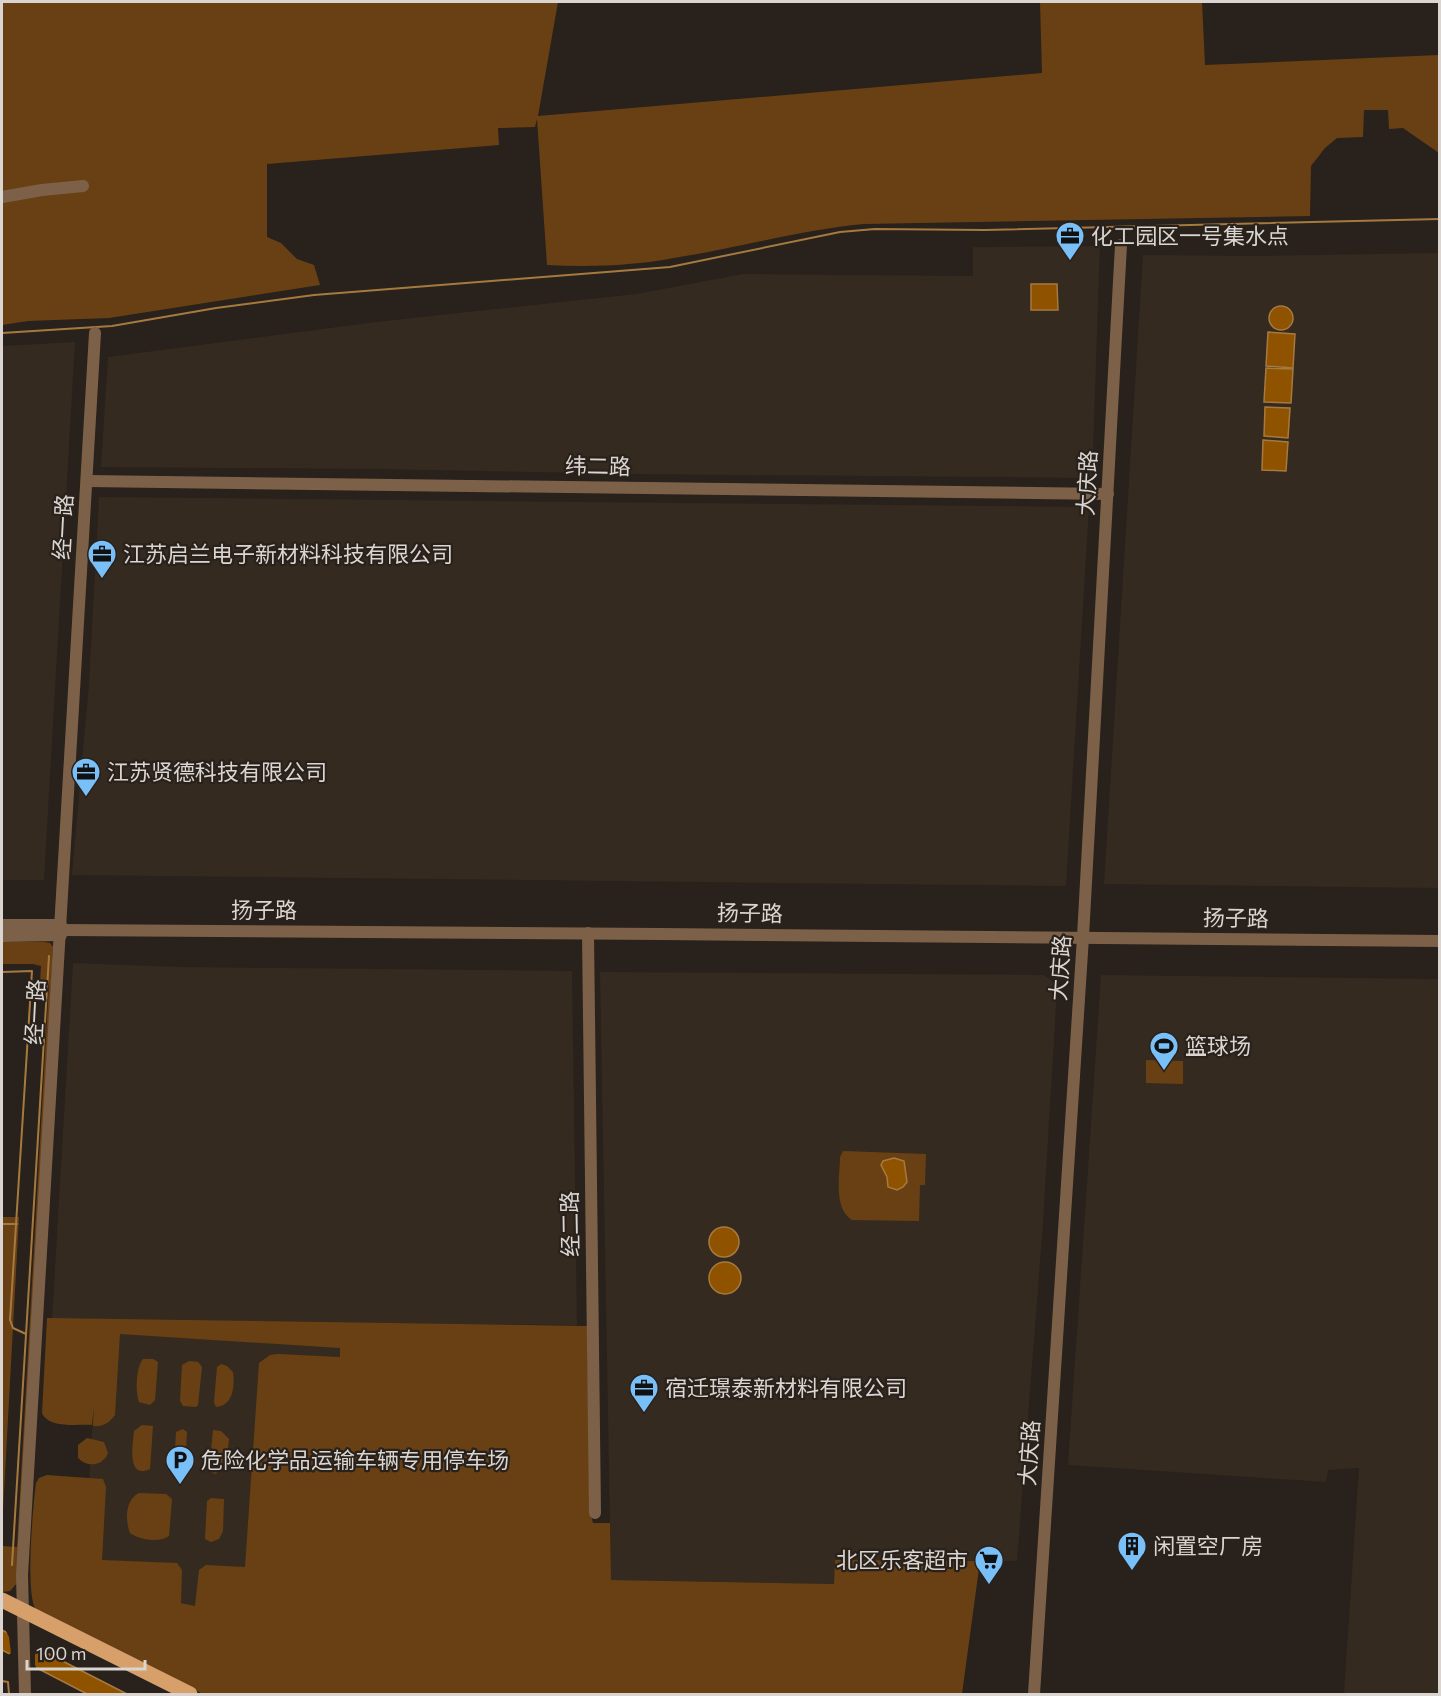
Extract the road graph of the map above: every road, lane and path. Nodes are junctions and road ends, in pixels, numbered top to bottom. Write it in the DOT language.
graph roads {
  1 [pos="83,186"];
  2 [pos="2,198"];
  3 [pos="1121,245"];
  4 [pos="95,333"];
  5 [pos="87,481"];
  6 [pos="1108,494"];
  7 [pos="2,926"];
  8 [pos="61,930"];
  9 [pos="588,933"];
  10 [pos="2,936"];
  11 [pos="1083,937"];
  12 [pos="1440,941"];
  13 [pos="595,1514"];
  14 [pos="2,1600"];
  15 [pos="2,1610"];
  16 [pos="23,1622"];
  17 [pos="26,1695"];
  18 [pos="168,1695"];
  19 [pos="189,1695"];
  20 [pos="1035,1695"];
  1 -- 2 [label="street"];
  3 -- 6 [label="street, 大庆路"];
  4 -- 5 [label="street, 经一路"];
  5 -- 6 [label="street, 纬二路"];
  5 -- 8 [label="street, 经一路"];
  6 -- 11 [label="street, 大庆路"];
  7 -- 8 [label="street, 扬子路"];
  8 -- 9 [label="street, 扬子路"];
  8 -- 10 [label="street, 扬子路"];
  8 -- 16 [label="street, 经一路"];
  9 -- 11 [label="street, 扬子路"];
  9 -- 13 [label="street, 经二路"];
  11 -- 12 [label="street, 扬子路"];
  11 -- 20 [label="street, 大庆路"];
  14 -- 16 [label="main road"];
  15 -- 16 [label="main road"];
  16 -- 17 [label="street, 经一路"];
  16 -- 18 [label="main road"];
  16 -- 19 [label="main road"];
}
